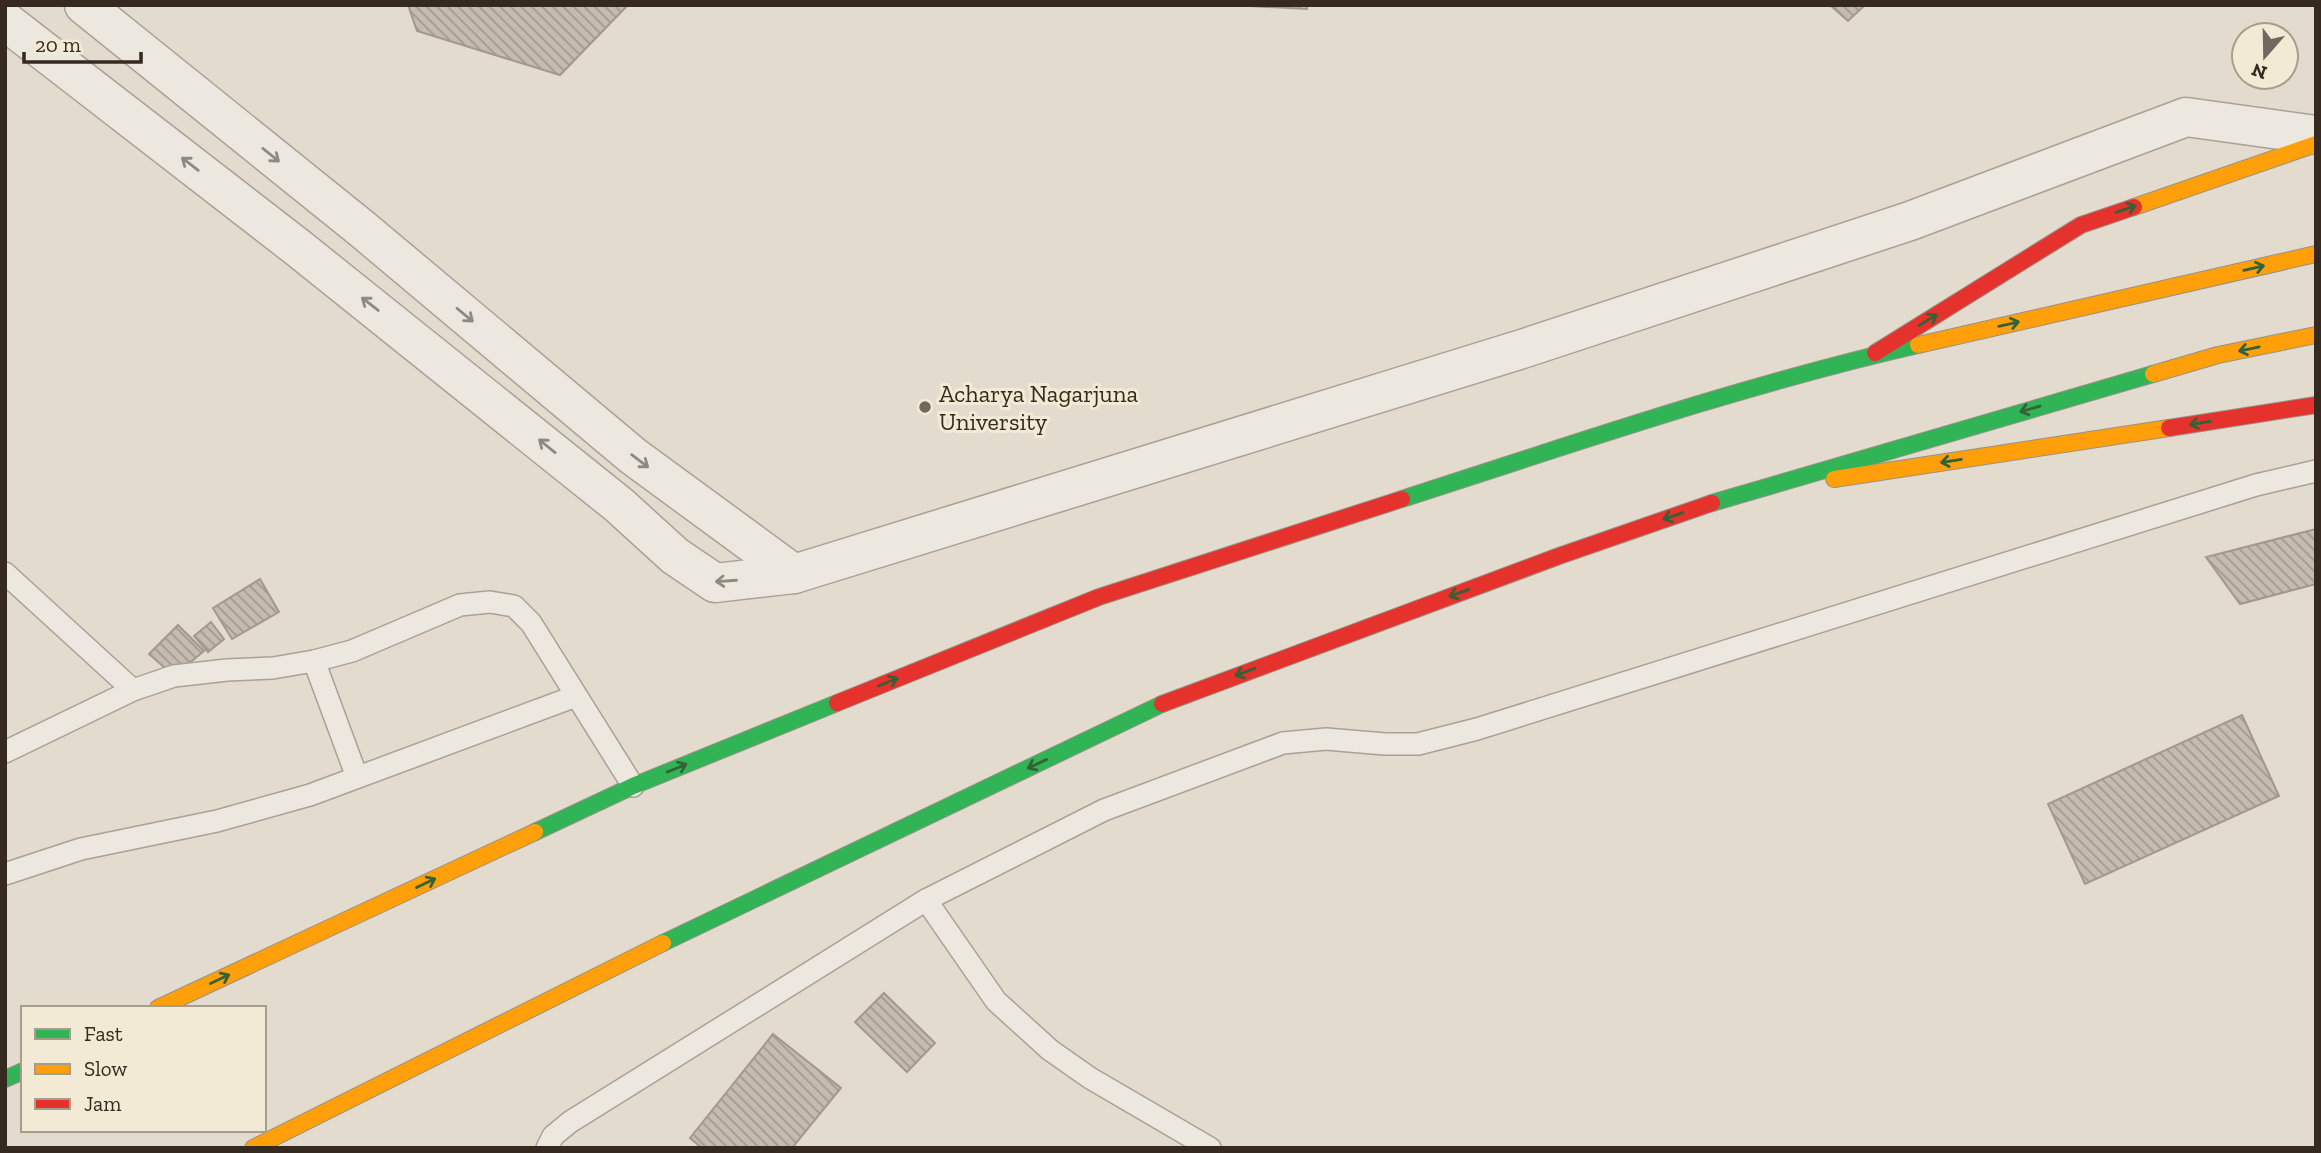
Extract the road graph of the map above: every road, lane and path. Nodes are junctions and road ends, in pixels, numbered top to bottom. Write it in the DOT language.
graph roads {
  1 [pos="84,5"];
  2 [pos="5,21"];
  3 [pos="2316,135"];
  4 [pos="2316,145"];
  5 [pos="2316,254"];
  6 [pos="2316,335"];
  7 [pos="1870,356"];
  8 [pos="2316,405"];
  9 [pos="2316,471"];
  10 [pos="1737,494"];
  11 [pos="5,573"];
  12 [pos="794,574"];
  13 [pos="314,662"];
  14 [pos="133,690"];
  15 [pos="576,696"];
  16 [pos="5,752"];
  17 [pos="357,777"];
  18 [pos="633,786"];
  19 [pos="5,874"];
  20 [pos="926,900"];
  21 [pos="162,1006"];
  22 [pos="21,1072"];
  23 [pos="5,1079"];
  24 [pos="253,1148"];
  25 [pos="547,1148"];
  26 [pos="1210,1148"];
  1 -- 12 [label="street, one-way"];
  12 -- 2 [label="street, one-way"];
  3 -- 12 [label="street"];
  7 -- 4 [label="main road, one-way"];
  7 -- 5 [label="main road, one-way"];
  6 -- 10 [label="main road, one-way"];
  18 -- 7 [label="main road, one-way"];
  8 -- 10 [label="main road, one-way"];
  9 -- 20 [label="lane"];
  10 -- 24 [label="main road, one-way"];
  11 -- 14 [label="lane"];
  13 -- 14 [label="lane"];
  13 -- 15 [label="lane"];
  13 -- 17 [label="lane"];
  14 -- 16 [label="lane"];
  15 -- 17 [label="lane"];
  15 -- 18 [label="lane"];
  17 -- 19 [label="lane"];
  21 -- 18 [label="main road, one-way"];
  20 -- 25 [label="lane"];
  20 -- 26 [label="lane"];
  22 -- 23 [label="main road"];
}
